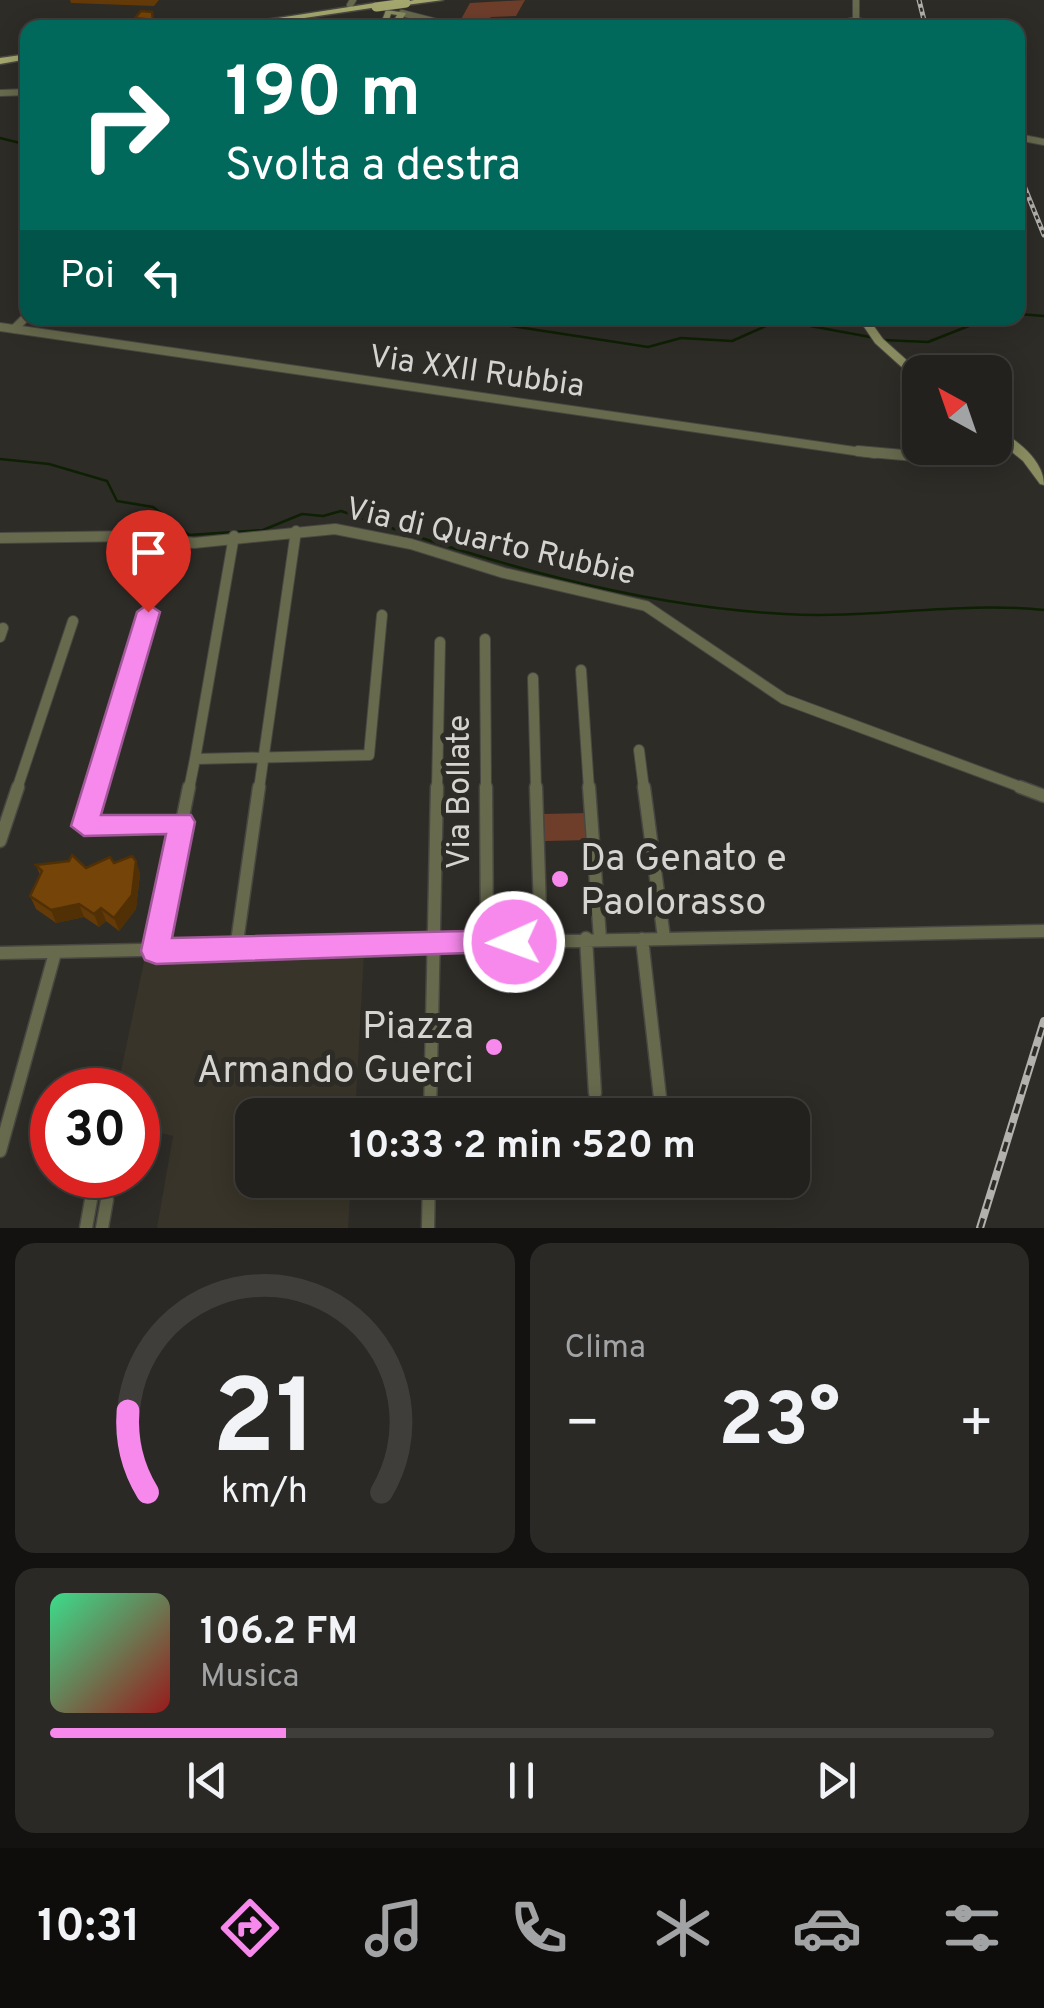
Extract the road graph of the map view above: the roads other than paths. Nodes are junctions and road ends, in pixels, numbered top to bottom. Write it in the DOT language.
graph roads {
  1 [pos="417,0"];
  2 [pos="438,0"];
  3 [pos="376,6"];
  4 [pos="394,14"];
  5 [pos="275,20"];
  6 [pos="285,20"];
  7 [pos="434,20"];
  8 [pos="20,323"];
  9 [pos="868,325"];
  10 [pos="0,327"];
  11 [pos="14,329"];
  12 [pos="902,361"];
  13 [pos="1012,446"];
  14 [pos="902,457"];
  15 [pos="1044,481"];
  16 [pos="296,531"];
  17 [pos="234,536"];
  18 [pos="0,538"];
  19 [pos="148,612"];
  20 [pos="382,614"];
  21 [pos="72,621"];
  22 [pos="484,639"];
  23 [pos="440,642"];
  24 [pos="581,670"];
  25 [pos="534,678"];
  26 [pos="640,750"];
  27 [pos="266,758"];
  28 [pos="195,759"];
  29 [pos="1044,796"];
  30 [pos="182,822"];
  31 [pos="0,841"];
  32 [pos="1044,931"];
  33 [pos="593,938"];
  34 [pos="664,938"];
  35 [pos="642,939"];
  36 [pos="541,941"];
  37 [pos="487,944"];
  38 [pos="433,945"];
  39 [pos="236,950"];
  40 [pos="156,951"];
  41 [pos="0,953"];
  42 [pos="54,953"];
  43 [pos="595,1093"];
  44 [pos="430,1098"];
  45 [pos="660,1098"];
  46 [pos="0,1151"];
  47 [pos="429,1198"];
  48 [pos="86,1228"];
  49 [pos="102,1228"];
  50 [pos="428,1228"];
  1 -- 4 [label="main road"];
  2 -- 4 [label="main road"];
  3 -- 4 [label="main road, bridge"];
  3 -- 5 [label="main road"];
  3 -- 6 [label="main road"];
  4 -- 7 [label="street"];
  8 -- 11 [label="street"];
  9 -- 12 [label="main road"];
  10 -- 11 [label="street, Via XXII Rubbia"];
  11 -- 14 [label="street, Via XXII Rubbia"];
  13 -- 15 [label="main road"];
  16 -- 17 [label="street, Via di Quarto Rubbie"];
  16 -- 27 [label="street"];
  16 -- 29 [label="street, Via di Quarto Rubbie"];
  17 -- 18 [label="street, Via di Quarto Rubbie"];
  17 -- 28 [label="street"];
  19 -- 30 [label="street"];
  20 -- 27 [label="street"];
  21 -- 31 [label="street"];
  22 -- 37 [label="street, Via Bollate"];
  23 -- 38 [label="street"];
  24 -- 33 [label="street"];
  25 -- 36 [label="street"];
  26 -- 34 [label="street"];
  27 -- 28 [label="street"];
  27 -- 39 [label="street"];
  28 -- 30 [label="street"];
  30 -- 40 [label="street"];
  32 -- 34 [label="street"];
  33 -- 35 [label="street"];
  33 -- 36 [label="street"];
  33 -- 43 [label="street"];
  34 -- 35 [label="street"];
  35 -- 45 [label="street"];
  36 -- 37 [label="street"];
  37 -- 38 [label="street"];
  38 -- 39 [label="street"];
  38 -- 44 [label="street"];
  39 -- 40 [label="street"];
  40 -- 42 [label="street"];
  41 -- 42 [label="street"];
  42 -- 46 [label="street"];
  47 -- 50 [label="street"];
  48 -- 49 [label="street"];
}
